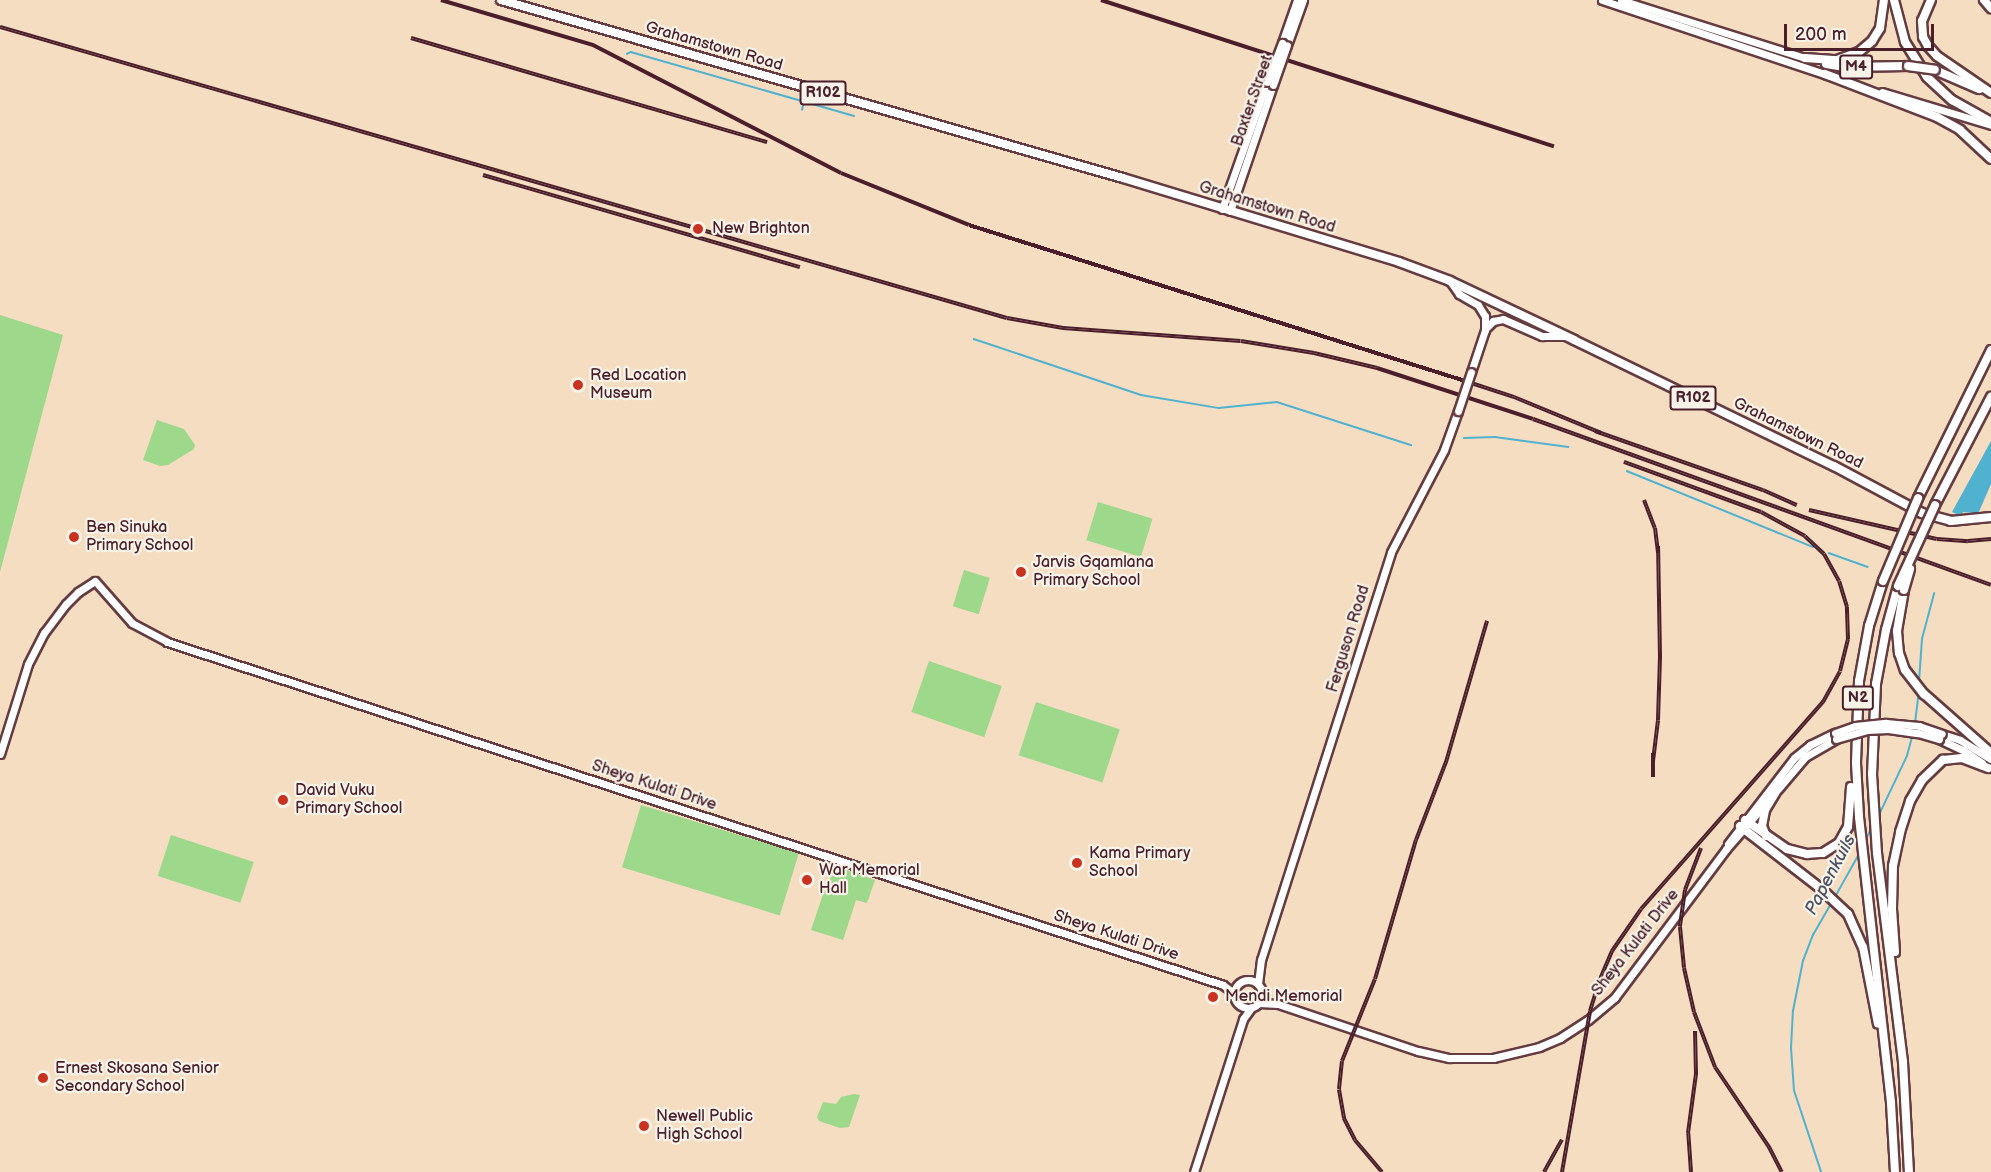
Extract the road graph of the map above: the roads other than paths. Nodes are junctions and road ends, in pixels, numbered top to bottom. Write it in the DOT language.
graph roads {
  1 [pos="501,0"];
  2 [pos="1297,0"];
  3 [pos="1303,0"];
  4 [pos="1602,0"];
  5 [pos="1621,0"];
  6 [pos="1884,0"];
  7 [pos="1894,0"];
  8 [pos="1931,0"];
  9 [pos="1984,0"];
  10 [pos="1991,8"];
  11 [pos="1284,44"];
  12 [pos="1805,58"];
  13 [pos="1826,74"];
  14 [pos="1991,94"];
  15 [pos="1991,123"];
  16 [pos="1991,159"];
  17 [pos="1226,210"];
  18 [pos="1450,281"];
  19 [pos="1485,330"];
  20 [pos="1565,336"];
  21 [pos="1991,343"];
  22 [pos="1991,350"];
  23 [pos="1978,377"];
  24 [pos="1991,388"];
  25 [pos="1991,397"];
  26 [pos="1960,455"];
  27 [pos="1991,517"];
  28 [pos="1901,588"];
  29 [pos="1869,627"];
  30 [pos="1836,736"];
  31 [pos="1991,753"];
  32 [pos="0,754"];
  33 [pos="1990,766"];
  34 [pos="1780,785"];
  35 [pos="1745,825"];
  36 [pos="1767,838"];
  37 [pos="1260,966"];
  38 [pos="1248,980"];
  39 [pos="1238,984"];
  40 [pos="1223,985"];
  41 [pos="1259,986"];
  42 [pos="1234,993"];
  43 [pos="1259,1003"];
  44 [pos="1278,1004"];
  45 [pos="1241,1006"];
  46 [pos="1251,1008"];
  47 [pos="1243,1019"];
  48 [pos="1903,1062"];
  49 [pos="1889,1079"];
  50 [pos="1194,1172"];
  51 [pos="1895,1172"];
  52 [pos="1909,1172"];
  1 -- 17 [label="main road, Grahamstown Road / R102"];
  2 -- 11 [label="main road, Baxter Street"];
  3 -- 11 [label="main road, Baxter Street"];
  4 -- 13 [label="main road, M4"];
  5 -- 12 [label="main road, M4"];
  6 -- 12 [label="highway"];
  7 -- 15 [label="highway"];
  8 -- 14 [label="highway"];
  9 -- 10 [label="highway"];
  11 -- 17 [label="main road, Baxter Street, bridge"];
  12 -- 14 [label="highway, M4, bridge"];
  13 -- 15 [label="main road, M4"];
  13 -- 16 [label="highway"];
  17 -- 18 [label="main road, Grahamstown Road / R102"];
  18 -- 19 [label="main road"];
  18 -- 20 [label="main road, Grahamstown Road / R102"];
  19 -- 20 [label="main road"];
  19 -- 37 [label="main road, Ferguson Road, bridge"];
  20 -- 27 [label="main road, Grahamstown Road / R102"];
  21 -- 23 [label="highway"];
  22 -- 23 [label="highway, N2"];
  23 -- 29 [label="highway, N2, bridge"];
  24 -- 26 [label="highway, N2"];
  25 -- 26 [label="highway"];
  26 -- 28 [label="highway, N2, bridge"];
  28 -- 31 [label="highway"];
  28 -- 48 [label="highway, N2"];
  29 -- 36 [label="highway"];
  29 -- 49 [label="highway, N2"];
  30 -- 33 [label="main road, bridge"];
  30 -- 34 [label="main road"];
  30 -- 35 [label="main road"];
  32 -- 40 [label="main road, Sheya Kulati Drive"];
  33 -- 48 [label="highway"];
  34 -- 35 [label="main road"];
  34 -- 36 [label="highway"];
  35 -- 36 [label="highway"];
  35 -- 44 [label="main road, Sheya Kulati Drive"];
  35 -- 49 [label="highway"];
  37 -- 38 [label="main road, Ferguson Road"];
  37 -- 41 [label="main road, Ferguson Road"];
  38 -- 39 [label="main road"];
  38 -- 41 [label="main road"];
  39 -- 40 [label="main road, Sheya Kulati Drive"];
  39 -- 42 [label="main road"];
  40 -- 42 [label="main road, Sheya Kulati Drive"];
  41 -- 43 [label="main road"];
  41 -- 44 [label="main road, Sheya Kulati Drive"];
  42 -- 45 [label="main road"];
  43 -- 44 [label="main road, Sheya Kulati Drive"];
  43 -- 46 [label="main road"];
  45 -- 46 [label="main road"];
  45 -- 47 [label="main road"];
  46 -- 47 [label="main road"];
  47 -- 50 [label="main road"];
  48 -- 52 [label="highway, N2"];
  49 -- 51 [label="highway, N2"];
}
